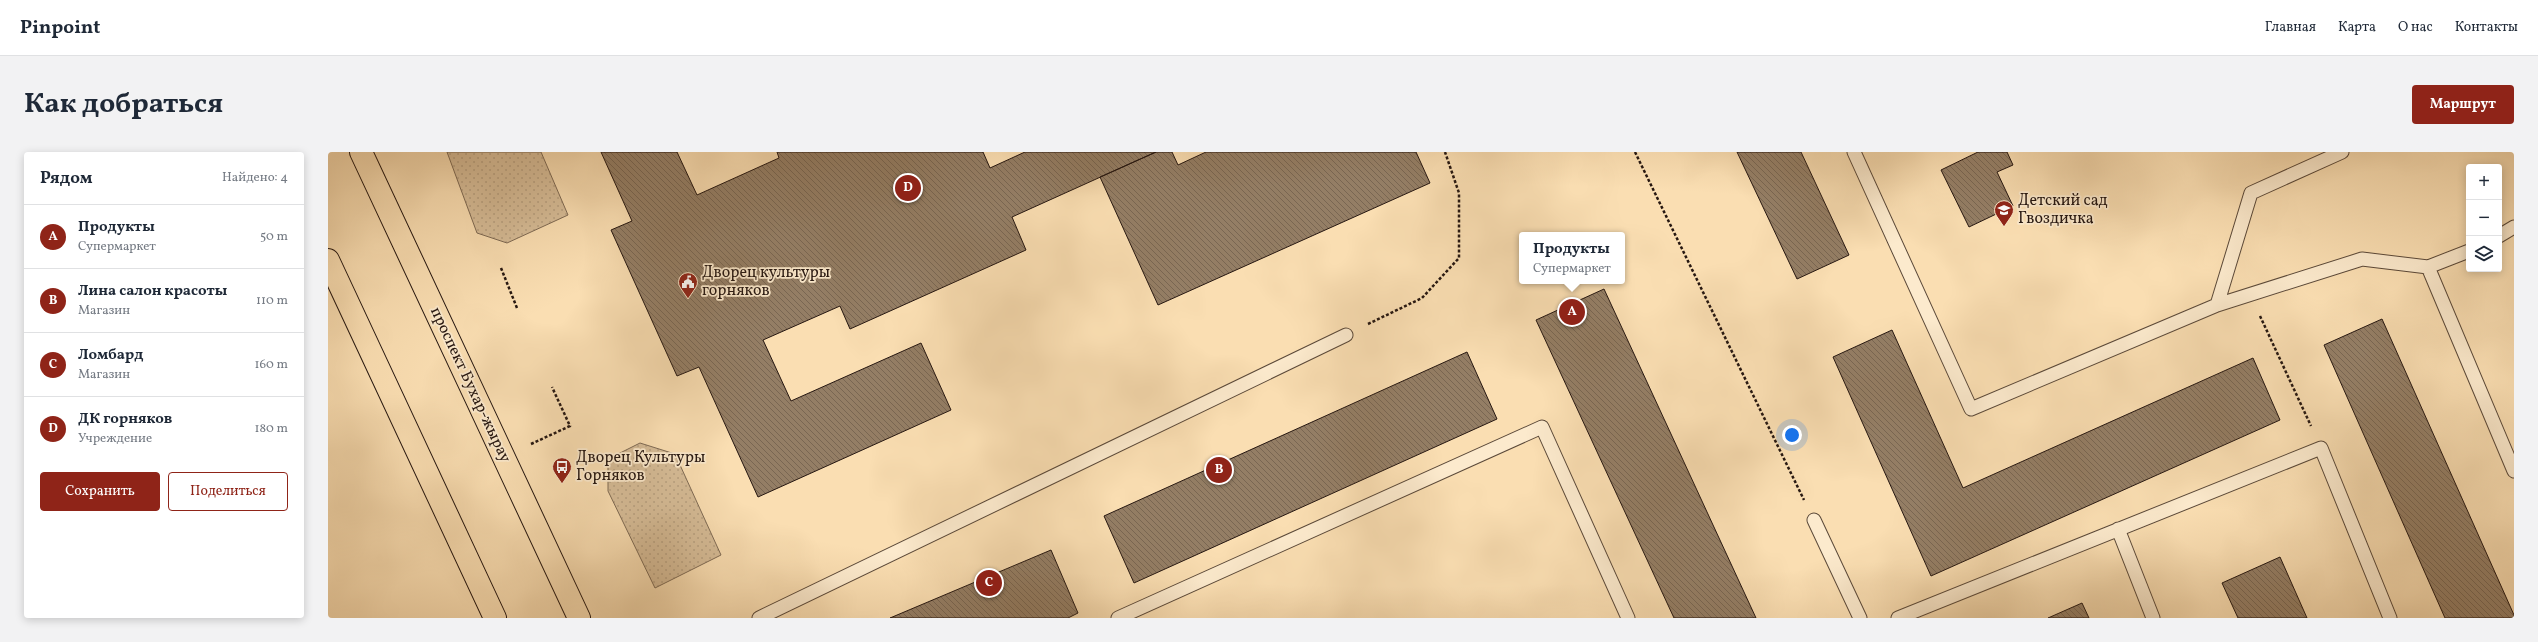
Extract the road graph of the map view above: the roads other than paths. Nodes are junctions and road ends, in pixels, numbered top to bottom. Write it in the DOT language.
graph roads {
  1 [pos="361,152"];
  2 [pos="1854,152"];
  3 [pos="2342,152"];
  4 [pos="2514,227"];
  5 [pos="2502,234"];
  6 [pos="2466,252"];
  7 [pos="328,260"];
  8 [pos="2428,267"];
  9 [pos="2217,305"];
  10 [pos="1346,335"];
  11 [pos="2514,471"];
  12 [pos="1814,520"];
  13 [pos="2118,529"];
  14 [pos="495,618"];
  15 [pos="579,618"];
  16 [pos="759,618"];
  17 [pos="1118,618"];
  18 [pos="1628,618"];
  19 [pos="1860,618"];
  20 [pos="1898,618"];
  21 [pos="2154,618"];
  22 [pos="2390,618"];
  1 -- 15 [label="main road, проспект Бухар-жырау"];
  2 -- 9 [label="lane"];
  3 -- 9 [label="lane"];
  4 -- 5 [label="lane"];
  6 -- 8 [label="lane"];
  7 -- 14 [label="main road"];
  8 -- 9 [label="lane"];
  8 -- 11 [label="lane"];
  10 -- 16 [label="lane"];
  12 -- 19 [label="lane"];
  13 -- 20 [label="lane"];
  13 -- 21 [label="lane"];
  13 -- 22 [label="lane"];
  17 -- 18 [label="lane"];
}
